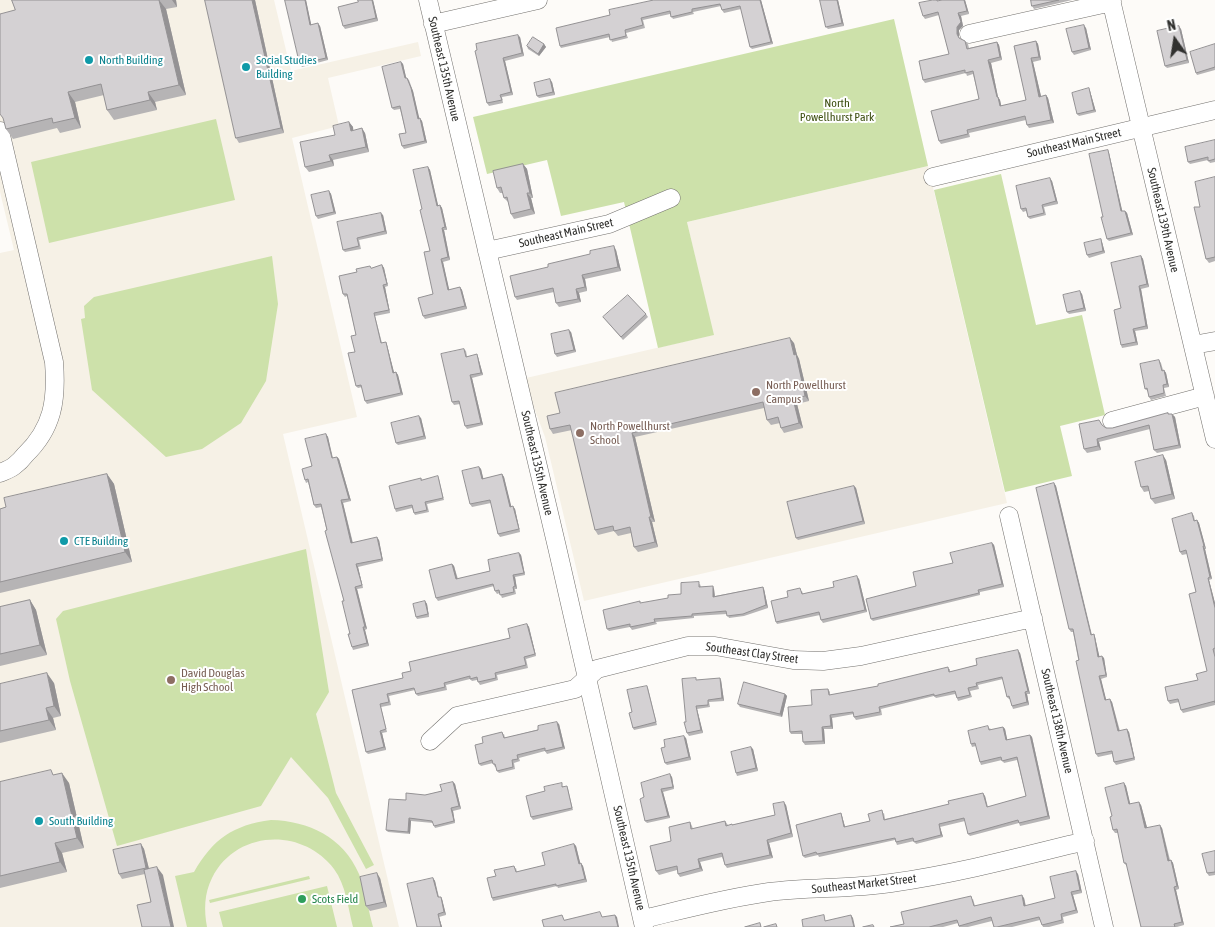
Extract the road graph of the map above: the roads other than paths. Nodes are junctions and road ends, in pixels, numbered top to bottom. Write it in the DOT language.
graph roads {
  1 [pos="428,0"];
  2 [pos="538,0"];
  3 [pos="1112,1"];
  4 [pos="434,24"];
  5 [pos="970,34"];
  6 [pos="1215,110"];
  7 [pos="1141,127"];
  8 [pos="0,131"];
  9 [pos="933,177"];
  10 [pos="671,198"];
  11 [pos="487,251"];
  12 [pos="1215,341"];
  13 [pos="1193,345"];
  14 [pos="1205,396"];
  15 [pos="1112,420"];
  16 [pos="1215,439"];
  17 [pos="0,473"];
  18 [pos="1009,516"];
  19 [pos="1032,618"];
  20 [pos="587,677"];
  21 [pos="430,741"];
  22 [pos="1084,841"];
  23 [pos="644,923"];
  24 [pos="1104,927"];
  1 -- 4 [label="street, Southeast 135th Avenue"];
  2 -- 4 [label="street"];
  3 -- 5 [label="street"];
  3 -- 7 [label="street, Southeast 139th Avenue"];
  4 -- 11 [label="street, Southeast 135th Avenue"];
  6 -- 7 [label="street, Southeast Main Street"];
  7 -- 9 [label="street, Southeast Main Street"];
  7 -- 13 [label="street, Southeast 139th Avenue"];
  8 -- 17 [label="street"];
  10 -- 11 [label="street, Southeast Main Street"];
  11 -- 20 [label="street, Southeast 135th Avenue"];
  12 -- 13 [label="street"];
  13 -- 14 [label="street, Southeast 139th Avenue"];
  14 -- 15 [label="street"];
  14 -- 16 [label="street, Southeast 139th Avenue"];
  18 -- 19 [label="street, Southeast 138th Avenue"];
  19 -- 20 [label="street, Southeast Clay Street"];
  19 -- 22 [label="street, Southeast 138th Avenue"];
  20 -- 21 [label="street, Southeast Clay Street"];
  20 -- 23 [label="street, Southeast 135th Avenue"];
  22 -- 23 [label="street, Southeast Market Street"];
  22 -- 24 [label="street, Southeast 138th Avenue"];
}
